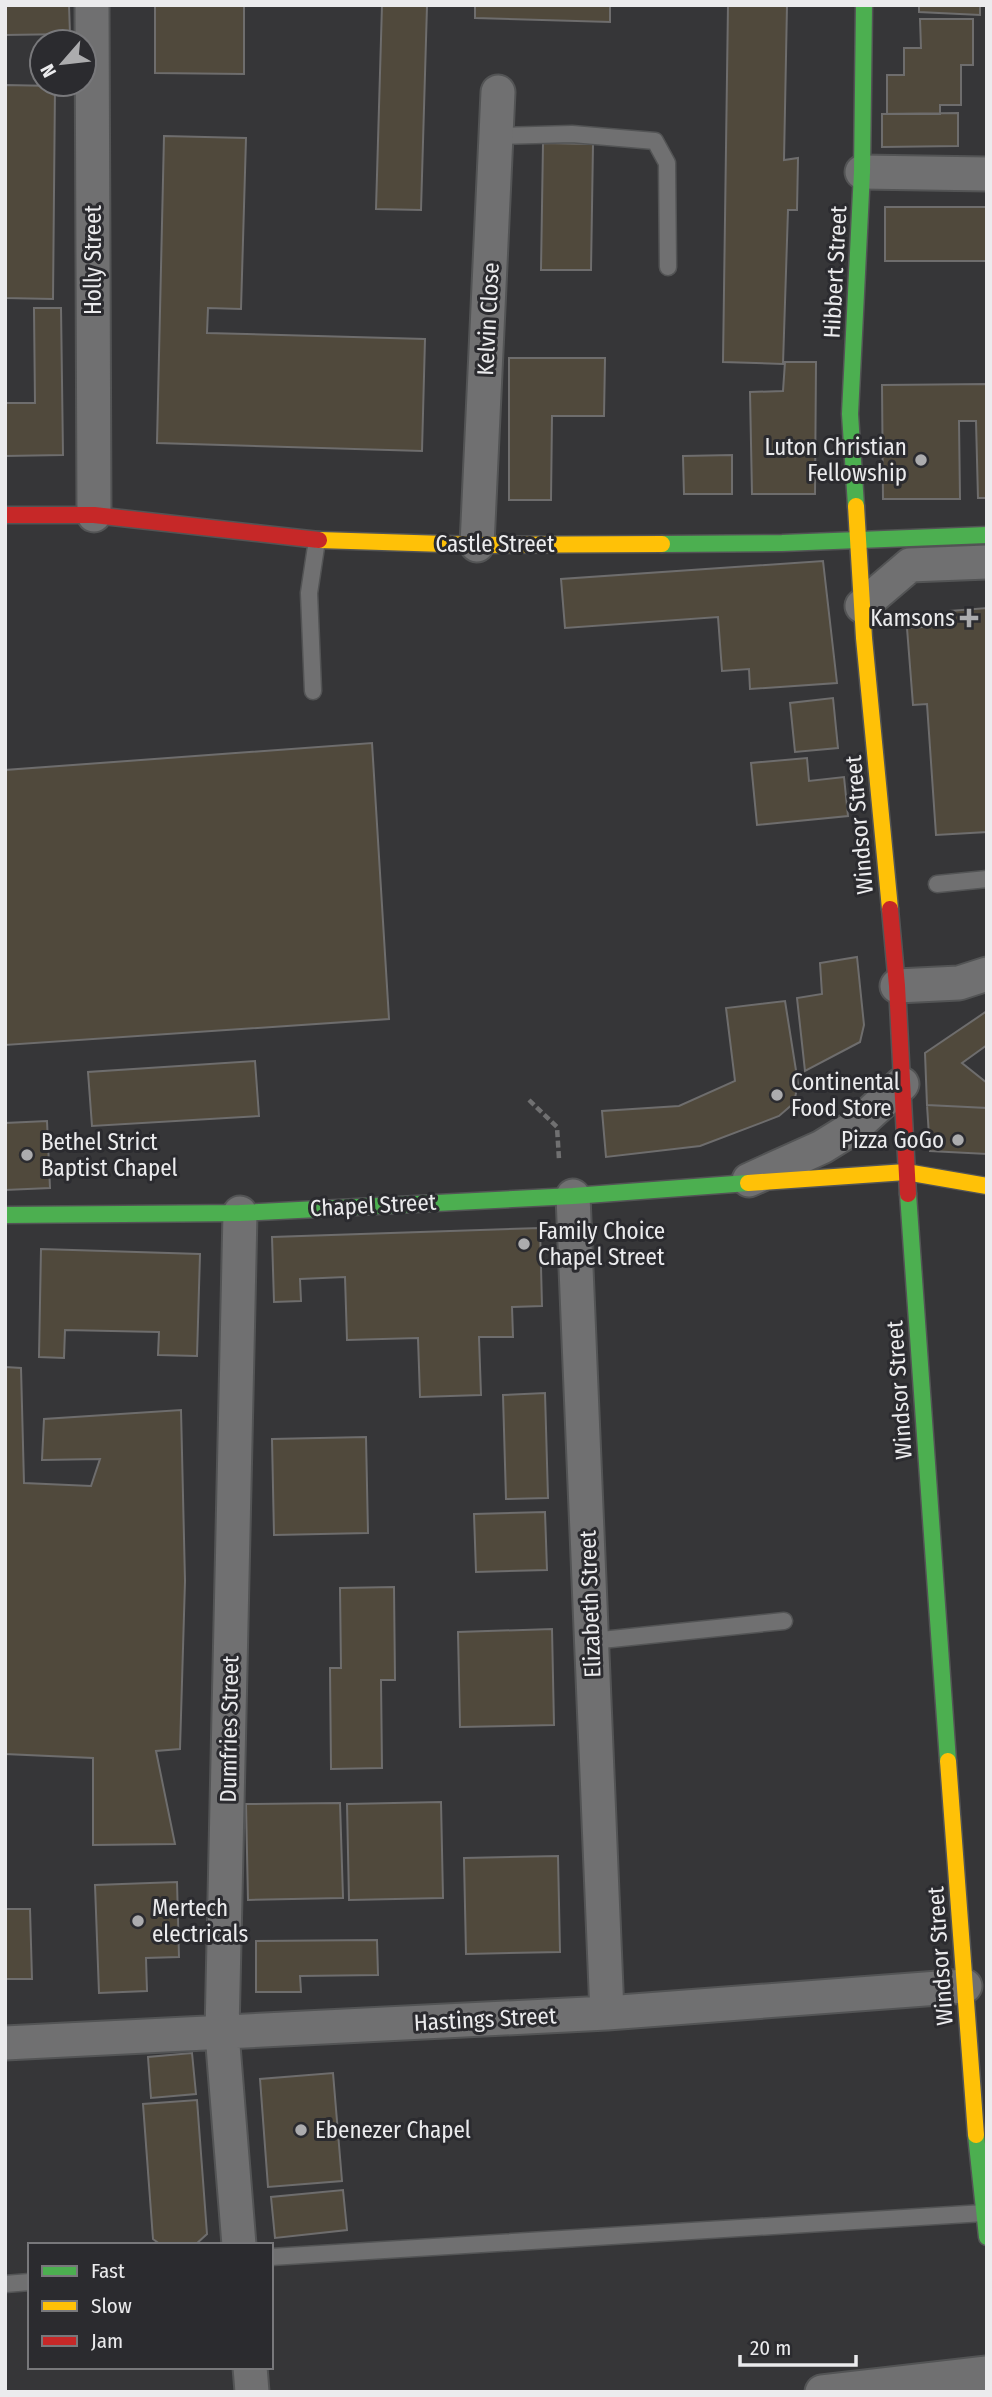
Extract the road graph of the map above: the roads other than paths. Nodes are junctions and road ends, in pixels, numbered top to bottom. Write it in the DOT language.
graph roads {
  1 [pos="92,5"];
  2 [pos="863,5"];
  3 [pos="498,92"];
  4 [pos="496,136"];
  5 [pos="862,172"];
  6 [pos="987,174"];
  7 [pos="667,267"];
  8 [pos="5,515"];
  9 [pos="94,515"];
  10 [pos="987,536"];
  11 [pos="317,540"];
  12 [pos="859,540"];
  13 [pos="477,545"];
  14 [pos="987,562"];
  15 [pos="862,606"];
  16 [pos="313,691"];
  17 [pos="987,879"];
  18 [pos="937,884"];
  19 [pos="987,974"];
  20 [pos="897,986"];
  21 [pos="902,1084"];
  22 [pos="906,1172"];
  23 [pos="740,1184"];
  24 [pos="987,1185"];
  25 [pos="566,1195"];
  26 [pos="240,1213"];
  27 [pos="5,1215"];
  28 [pos="784,1621"];
  29 [pos="592,1642"];
  30 [pos="965,1986"];
  31 [pos="607,2013"];
  32 [pos="222,2033"];
  33 [pos="5,2043"];
  34 [pos="984,2213"];
  35 [pos="987,2237"];
  36 [pos="239,2243"];
  37 [pos="273,2257"];
  38 [pos="28,2282"];
  39 [pos="5,2284"];
  40 [pos="250,2369"];
  41 [pos="987,2373"];
  42 [pos="252,2392"];
  43 [pos="822,2392"];
  1 -- 9 [label="street, Holly Street"];
  2 -- 5 [label="street, Hibbert Street"];
  3 -- 4 [label="street, Kelvin Close"];
  4 -- 7 [label="lane"];
  4 -- 13 [label="street, Kelvin Close"];
  5 -- 6 [label="street"];
  5 -- 12 [label="street, Hibbert Street"];
  8 -- 9 [label="street, Castle Street"];
  9 -- 11 [label="street, Castle Street"];
  10 -- 12 [label="street, Castle Street"];
  11 -- 13 [label="street, Castle Street"];
  11 -- 16 [label="lane"];
  12 -- 13 [label="street, Castle Street"];
  12 -- 15 [label="street, Windsor Street"];
  14 -- 15 [label="street"];
  15 -- 20 [label="street, Windsor Street"];
  17 -- 18 [label="lane"];
  19 -- 20 [label="street"];
  20 -- 21 [label="street, Windsor Street"];
  21 -- 22 [label="street, Windsor Street"];
  21 -- 23 [label="street, Chapel Street"];
  22 -- 23 [label="street, Chapel Street"];
  22 -- 24 [label="street, Chapel Street"];
  22 -- 30 [label="street, Windsor Street"];
  23 -- 25 [label="street, Chapel Street"];
  25 -- 26 [label="street, Chapel Street"];
  25 -- 29 [label="street, Elizabeth Street"];
  26 -- 27 [label="street, Chapel Street"];
  26 -- 32 [label="street, Dumfries Street"];
  28 -- 29 [label="lane"];
  29 -- 31 [label="street, Elizabeth Street"];
  30 -- 31 [label="street, Hastings Street"];
  30 -- 34 [label="street, Windsor Street"];
  31 -- 32 [label="street, Hastings Street"];
  32 -- 33 [label="street, Hastings Street"];
  32 -- 36 [label="street, Dumfries Street"];
  34 -- 35 [label="street, Windsor Street"];
  34 -- 37 [label="lane"];
  38 -- 39 [label="lane"];
  40 -- 42 [label="street"];
  41 -- 43 [label="street"];
}
